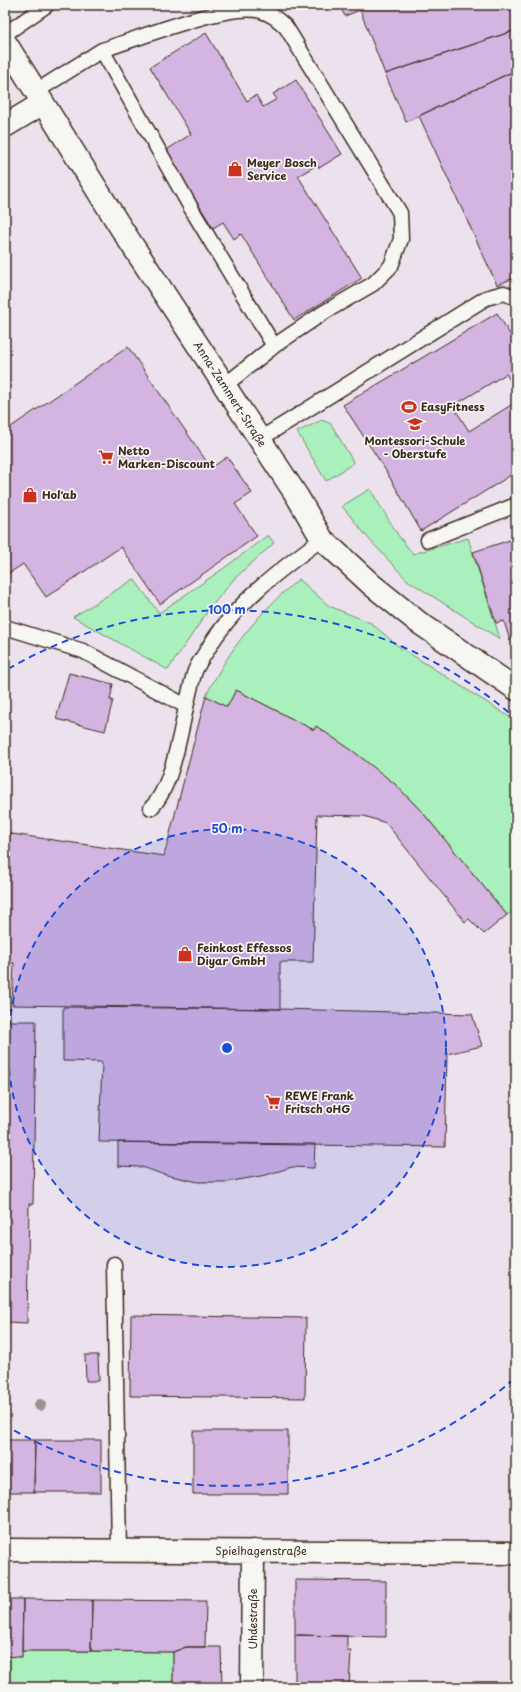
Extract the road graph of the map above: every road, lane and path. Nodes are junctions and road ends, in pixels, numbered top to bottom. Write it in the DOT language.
graph roads {
  1 [pos="47,5"];
  2 [pos="5,34"];
  3 [pos="5,42"];
  4 [pos="102,50"];
  5 [pos="39,97"];
  6 [pos="5,126"];
  7 [pos="516,298"];
  8 [pos="274,346"];
  9 [pos="224,386"];
  10 [pos="260,440"];
  11 [pos="516,505"];
  12 [pos="322,539"];
  13 [pos="428,540"];
  14 [pos="5,627"];
  15 [pos="516,689"];
  16 [pos="186,706"];
  17 [pos="151,808"];
  18 [pos="114,1264"];
  19 [pos="5,1550"];
  20 [pos="119,1551"];
  21 [pos="253,1551"];
  22 [pos="516,1553"];
  23 [pos="252,1687"];
  1 -- 2 [label="lane"];
  3 -- 5 [label="street, Anna-Zammert-Straße"];
  4 -- 5 [label="lane"];
  4 -- 8 [label="lane"];
  4 -- 8 [label="lane"];
  5 -- 6 [label="street"];
  5 -- 9 [label="street, Anna-Zammert-Straße"];
  7 -- 10 [label="lane"];
  8 -- 9 [label="lane"];
  9 -- 10 [label="street, Anna-Zammert-Straße"];
  10 -- 12 [label="street, Anna-Zammert-Straße"];
  11 -- 13 [label="lane"];
  12 -- 15 [label="street, Anna-Zammert-Straße"];
  12 -- 16 [label="lane"];
  14 -- 16 [label="lane"];
  16 -- 17 [label="lane"];
  18 -- 20 [label="lane"];
  19 -- 20 [label="street, Spielhagenstraße"];
  20 -- 21 [label="street, Spielhagenstraße"];
  21 -- 22 [label="street, Spielhagenstraße"];
  21 -- 23 [label="street, Uhdestraße"];
}
